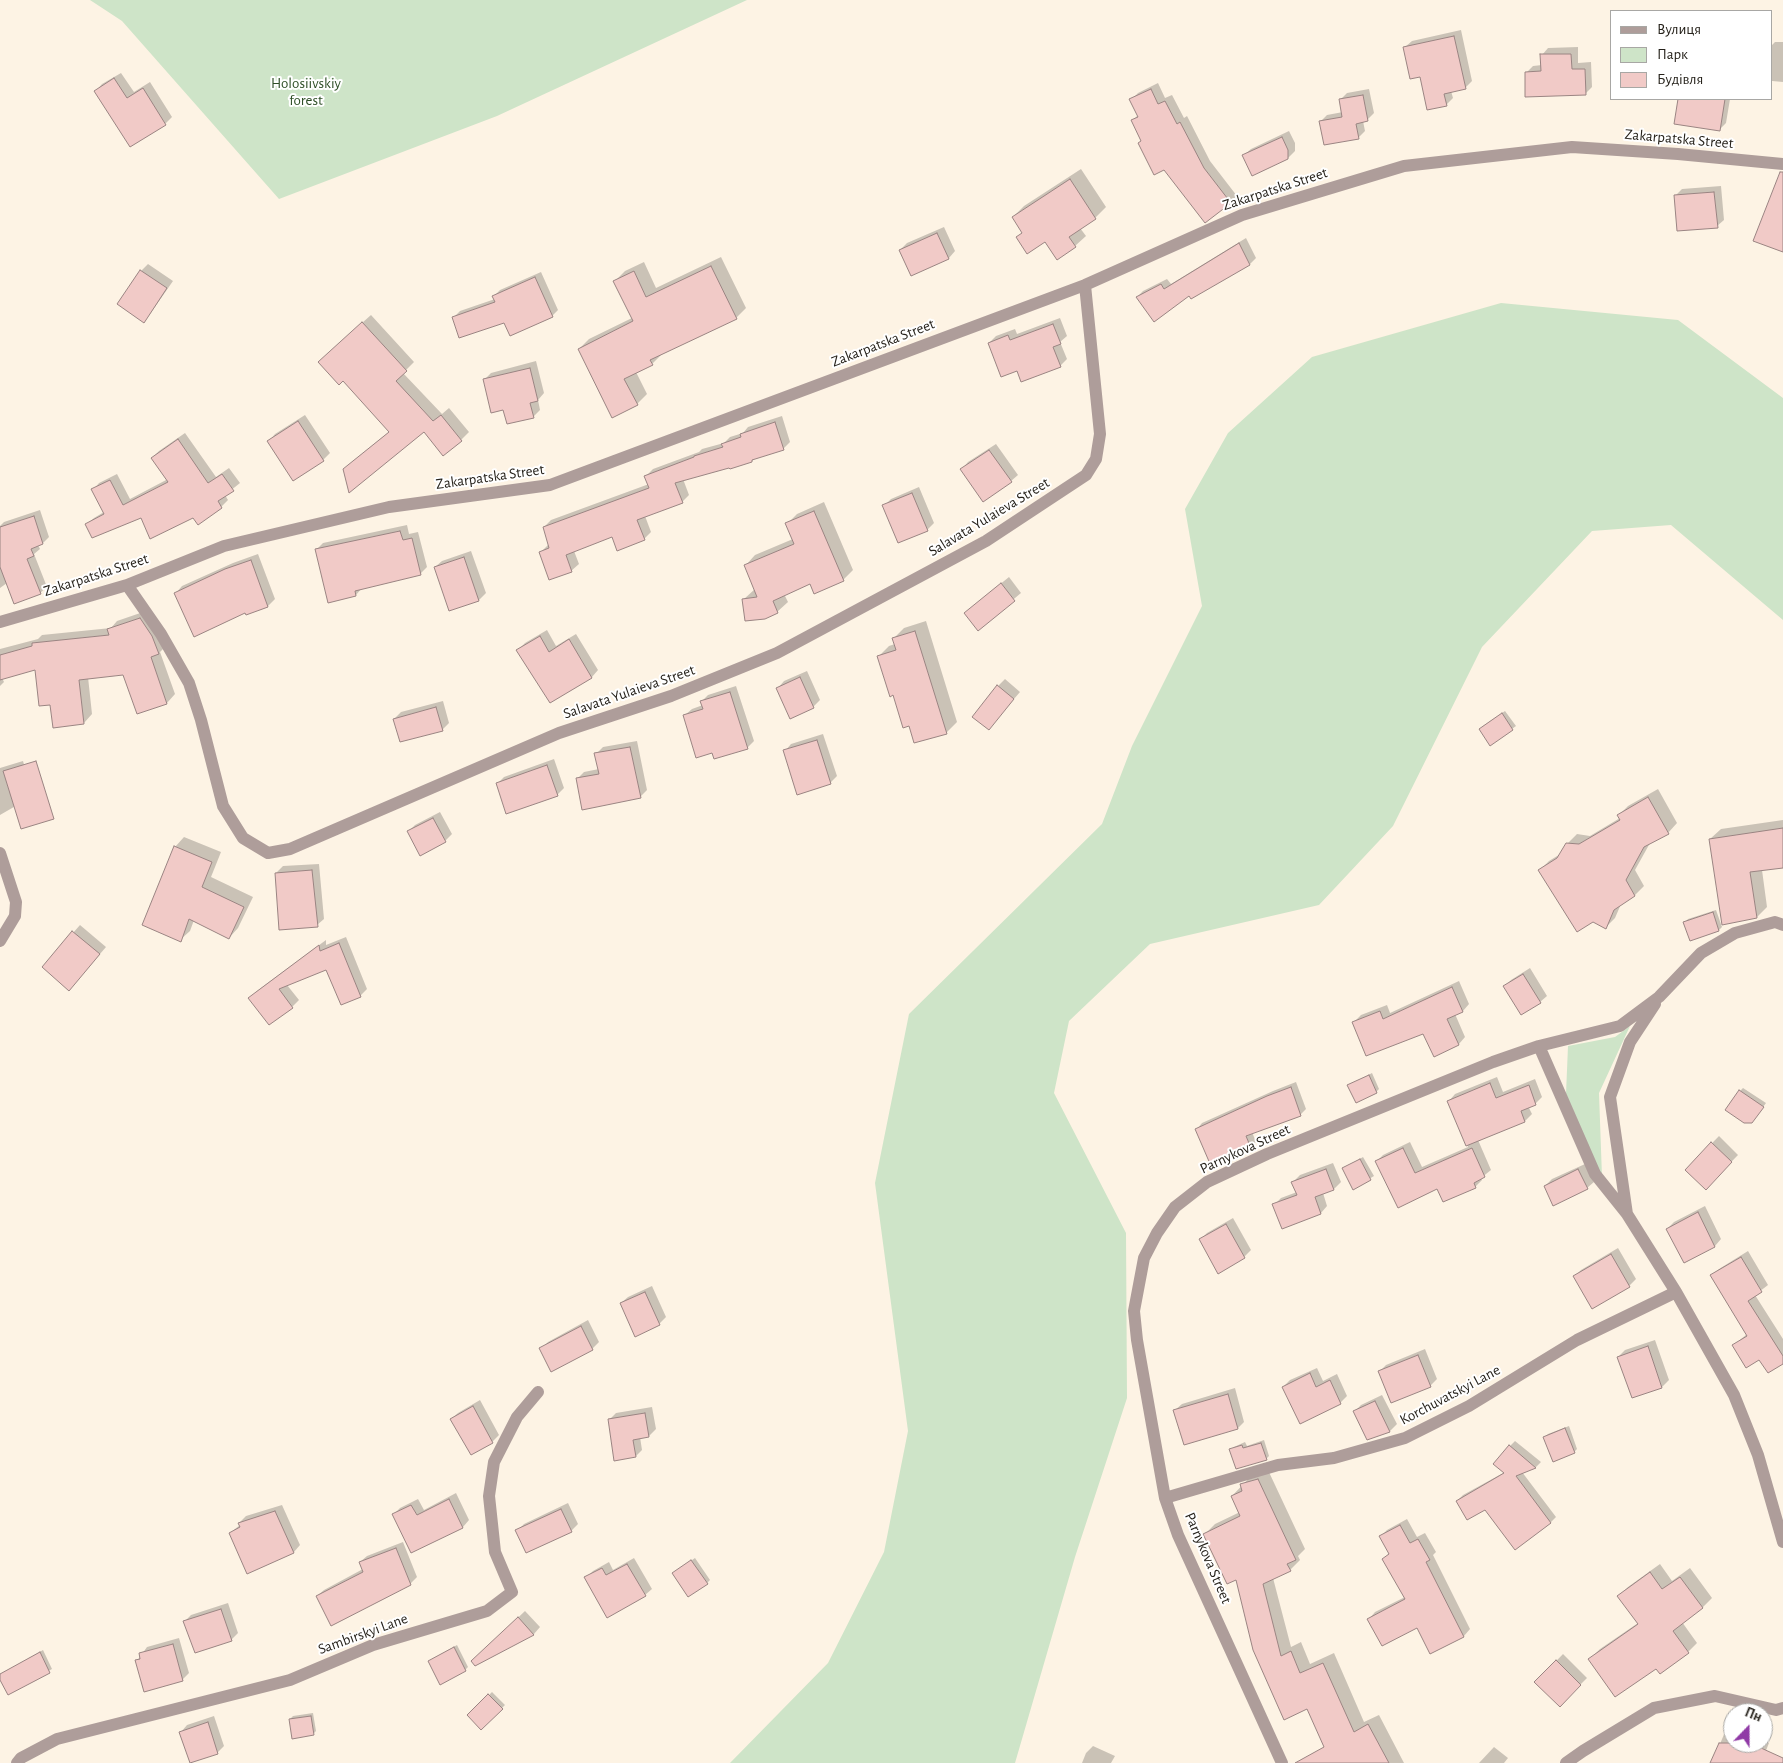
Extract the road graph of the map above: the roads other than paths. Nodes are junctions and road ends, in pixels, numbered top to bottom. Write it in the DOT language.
graph roads {
  1 [pos="1783,164"];
  2 [pos="1085,285"];
  3 [pos="128,585"];
  4 [pos="0,622"];
  5 [pos="0,853"];
  6 [pos="1783,925"];
  7 [pos="0,941"];
  8 [pos="1659,997"];
  9 [pos="1539,1046"];
  10 [pos="1627,1214"];
  11 [pos="1676,1292"];
  12 [pos="538,1392"];
  13 [pos="1165,1498"];
  14 [pos="1783,1542"];
  15 [pos="1783,1708"];
  16 [pos="17,1763"];
  17 [pos="1282,1763"];
  18 [pos="1566,1763"];
  1 -- 2 [label="street, Zakarpatska Street"];
  2 -- 3 [label="street, Zakarpatska Street"];
  2 -- 3 [label="street, Salavata Yulaieva Street"];
  3 -- 4 [label="street, Zakarpatska Street"];
  5 -- 7 [label="street"];
  6 -- 8 [label="street, Parnykova Street"];
  8 -- 9 [label="street, Parnykova Street"];
  8 -- 10 [label="street"];
  9 -- 10 [label="street"];
  9 -- 13 [label="street, Parnykova Street"];
  10 -- 11 [label="street"];
  11 -- 13 [label="street, Korchuvatskyi Lane"];
  11 -- 14 [label="street"];
  12 -- 16 [label="street, Sambirskyi Lane"];
  13 -- 17 [label="street, Parnykova Street"];
  15 -- 18 [label="street"];
}
